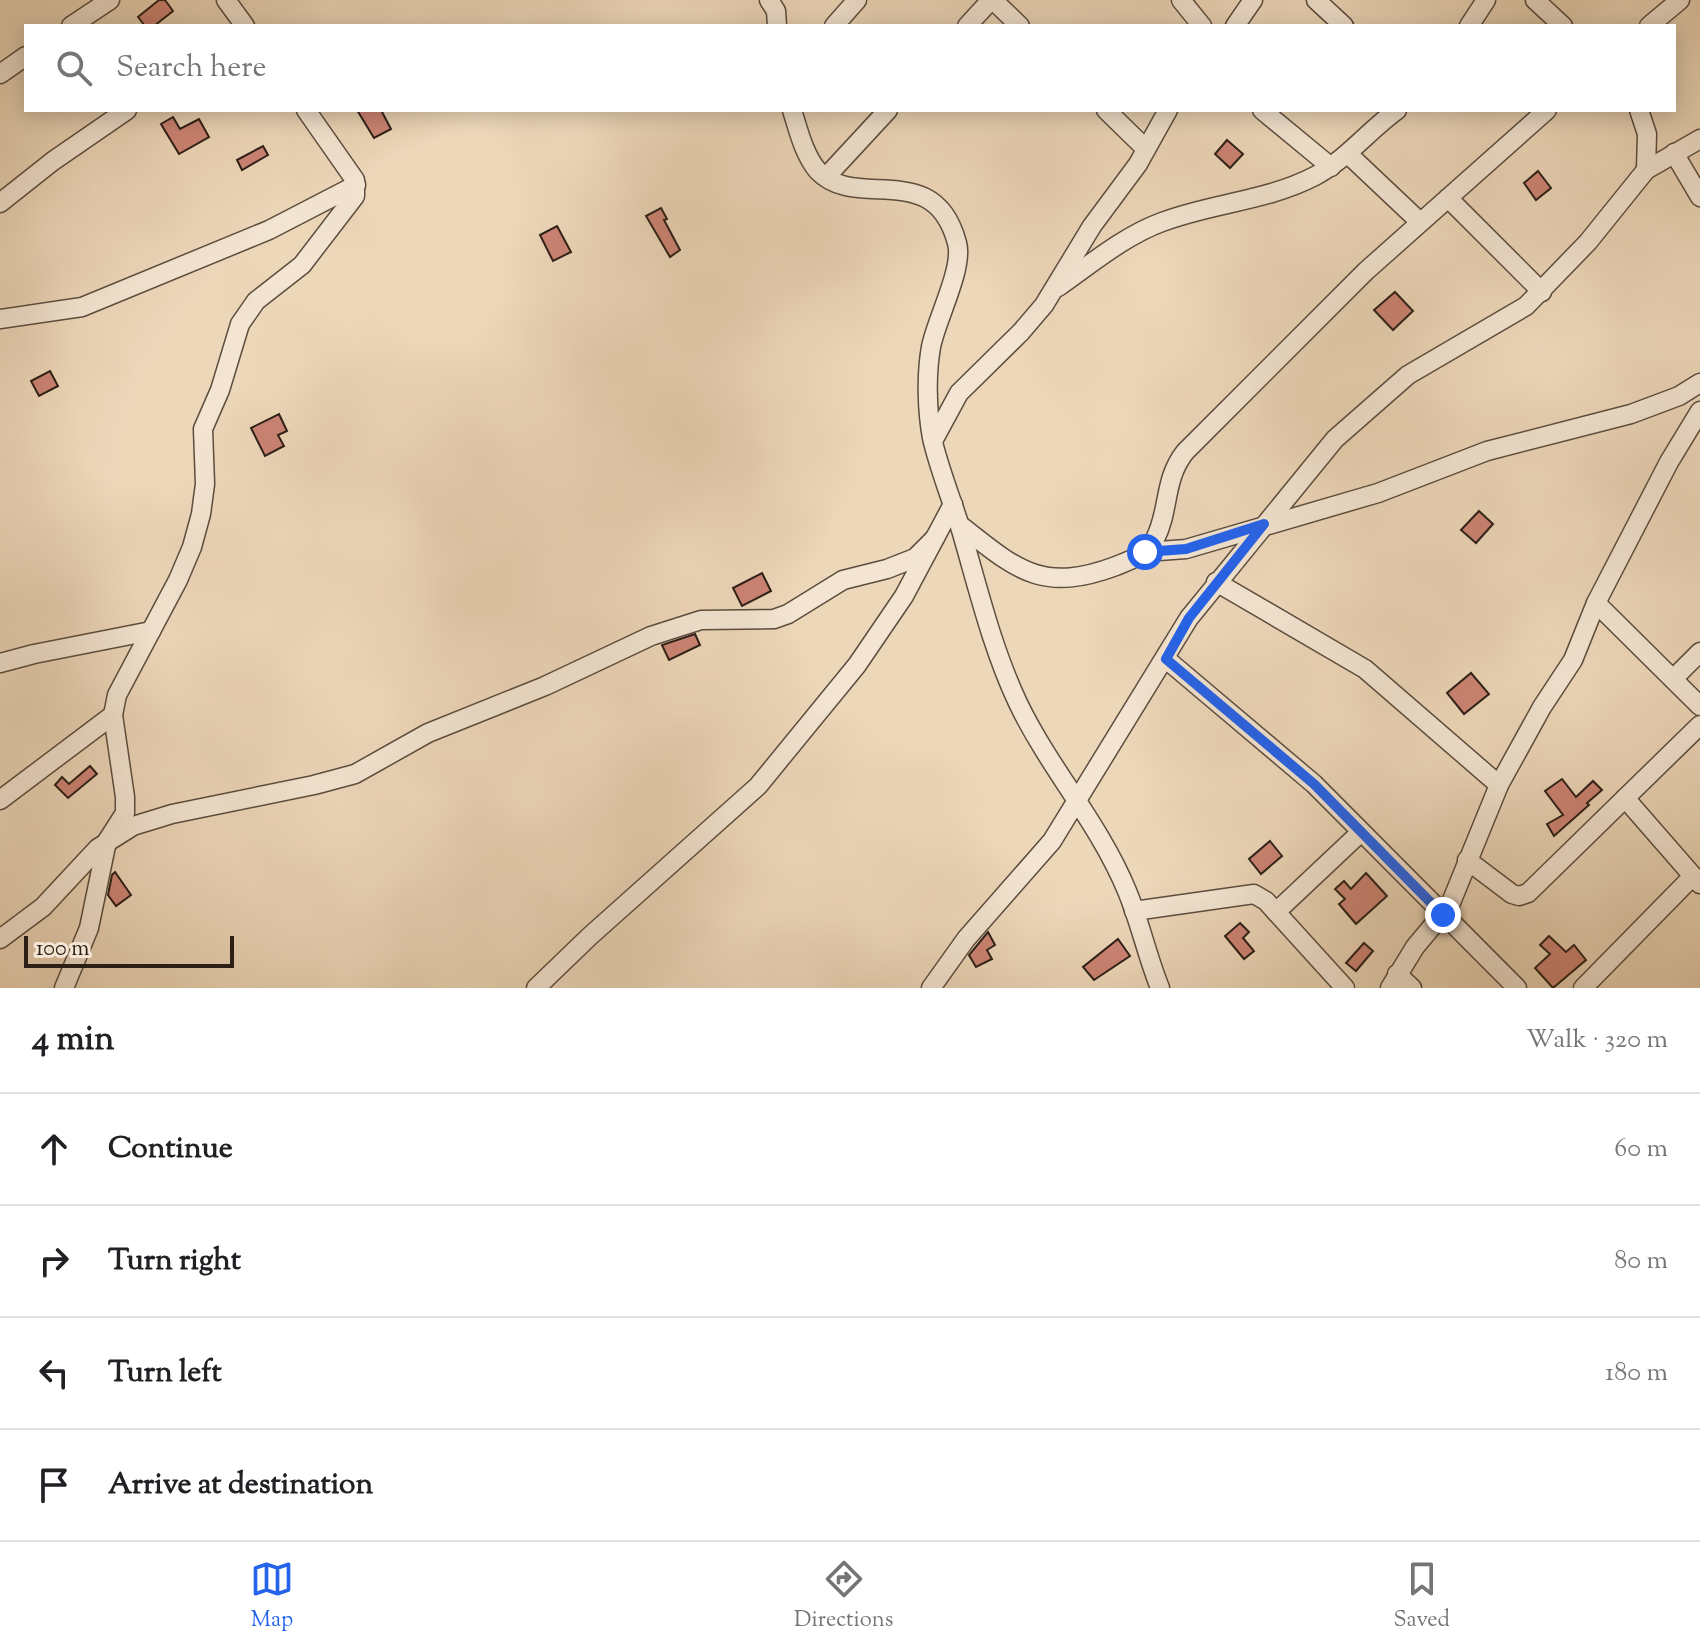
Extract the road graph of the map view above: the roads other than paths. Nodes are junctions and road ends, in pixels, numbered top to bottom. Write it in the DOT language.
graph roads {
  1 [pos="110,0"];
  2 [pos="226,0"];
  3 [pos="769,0"];
  4 [pos="857,0"];
  5 [pos="992,0"];
  6 [pos="1181,0"];
  7 [pos="1253,0"];
  8 [pos="1316,0"];
  9 [pos="1486,0"];
  10 [pos="1535,0"];
  11 [pos="1680,0"];
  12 [pos="74,24"];
  13 [pos="244,24"];
  14 [pos="777,24"];
  15 [pos="836,24"];
  16 [pos="969,24"];
  17 [pos="1018,24"];
  18 [pos="1200,24"];
  19 [pos="1236,24"];
  20 [pos="1342,24"];
  21 [pos="1470,24"];
  22 [pos="1561,24"];
  23 [pos="1651,24"];
  24 [pos="24,57"];
  25 [pos="0,74"];
  26 [pos="124,112"];
  27 [pos="307,112"];
  28 [pos="793,112"];
  29 [pos="886,112"];
  30 [pos="1108,112"];
  31 [pos="1167,112"];
  32 [pos="1264,112"];
  33 [pos="1395,112"];
  34 [pos="1545,112"];
  35 [pos="1640,112"];
  36 [pos="1700,139"];
  37 [pos="1146,149"];
  38 [pos="1674,153"];
  39 [pos="1348,154"];
  40 [pos="1331,167"];
  41 [pos="1646,170"];
  42 [pos="826,177"];
  43 [pos="356,185"];
  44 [pos="1700,197"];
  45 [pos="1448,198"];
  46 [pos="0,203"];
  47 [pos="1420,222"];
  48 [pos="1053,291"];
  49 [pos="1542,292"];
  50 [pos="0,319"];
  51 [pos="1700,383"];
  52 [pos="1697,423"];
  53 [pos="933,441"];
  54 [pos="953,504"];
  55 [pos="1264,524"];
  56 [pos="960,525"];
  57 [pos="935,538"];
  58 [pos="1145,552"];
  59 [pos="1216,582"];
  60 [pos="1596,603"];
  61 [pos="151,631"];
  62 [pos="1700,652"];
  63 [pos="1166,659"];
  64 [pos="0,663"];
  65 [pos="1673,679"];
  66 [pos="1700,706"];
  67 [pos="113,715"];
  68 [pos="1700,725"];
  69 [pos="1499,785"];
  70 [pos="1625,798"];
  71 [pos="0,800"];
  72 [pos="1078,802"];
  73 [pos="1361,832"];
  74 [pos="107,841"];
  75 [pos="1467,860"];
  76 [pos="1697,880"];
  77 [pos="1134,911"];
  78 [pos="1276,912"];
  79 [pos="1443,915"];
  80 [pos="0,939"];
  81 [pos="1394,981"];
  82 [pos="64,988"];
  83 [pos="536,988"];
  84 [pos="931,988"];
  85 [pos="1160,988"];
  86 [pos="1345,988"];
  87 [pos="1412,988"];
  88 [pos="1517,988"];
  89 [pos="1583,988"];
  1 -- 12 [label="street"];
  2 -- 13 [label="street"];
  3 -- 14 [label="street"];
  4 -- 15 [label="street"];
  5 -- 16 [label="street"];
  5 -- 17 [label="street"];
  6 -- 18 [label="street"];
  7 -- 19 [label="street"];
  8 -- 20 [label="street"];
  9 -- 21 [label="street"];
  10 -- 22 [label="street"];
  11 -- 23 [label="street"];
  24 -- 25 [label="street"];
  26 -- 46 [label="street"];
  27 -- 43 [label="street"];
  28 -- 42 [label="street"];
  29 -- 42 [label="street"];
  30 -- 37 [label="street"];
  31 -- 37 [label="street"];
  32 -- 40 [label="street"];
  33 -- 39 [label="street"];
  34 -- 45 [label="street"];
  35 -- 41 [label="street"];
  36 -- 38 [label="street"];
  37 -- 48 [label="street"];
  38 -- 41 [label="street"];
  38 -- 44 [label="street"];
  39 -- 40 [label="street"];
  39 -- 47 [label="street"];
  40 -- 48 [label="street"];
  41 -- 49 [label="street"];
  42 -- 53 [label="street"];
  43 -- 50 [label="street"];
  43 -- 61 [label="street"];
  45 -- 47 [label="street"];
  45 -- 49 [label="street"];
  47 -- 58 [label="street"];
  48 -- 53 [label="street"];
  49 -- 55 [label="street"];
  51 -- 55 [label="street"];
  52 -- 60 [label="street"];
  53 -- 54 [label="street"];
  54 -- 56 [label="street"];
  54 -- 57 [label="street"];
  55 -- 58 [label="street"];
  55 -- 59 [label="street"];
  56 -- 58 [label="street"];
  56 -- 72 [label="street"];
  57 -- 74 [label="street"];
  57 -- 83 [label="street"];
  59 -- 63 [label="street"];
  59 -- 69 [label="street"];
  60 -- 65 [label="street"];
  60 -- 69 [label="street"];
  61 -- 64 [label="street"];
  61 -- 67 [label="street"];
  62 -- 65 [label="street"];
  63 -- 72 [label="street"];
  63 -- 73 [label="street"];
  65 -- 66 [label="street"];
  67 -- 71 [label="street"];
  67 -- 74 [label="street"];
  68 -- 70 [label="street"];
  69 -- 75 [label="street"];
  70 -- 75 [label="street"];
  70 -- 76 [label="street"];
  72 -- 77 [label="street"];
  72 -- 84 [label="street"];
  73 -- 78 [label="street"];
  73 -- 79 [label="street"];
  74 -- 80 [label="street"];
  74 -- 82 [label="street"];
  75 -- 79 [label="street"];
  76 -- 89 [label="street"];
  77 -- 78 [label="street"];
  77 -- 85 [label="street"];
  78 -- 86 [label="street"];
  79 -- 81 [label="street"];
  79 -- 88 [label="street"];
  81 -- 87 [label="street"];
}
